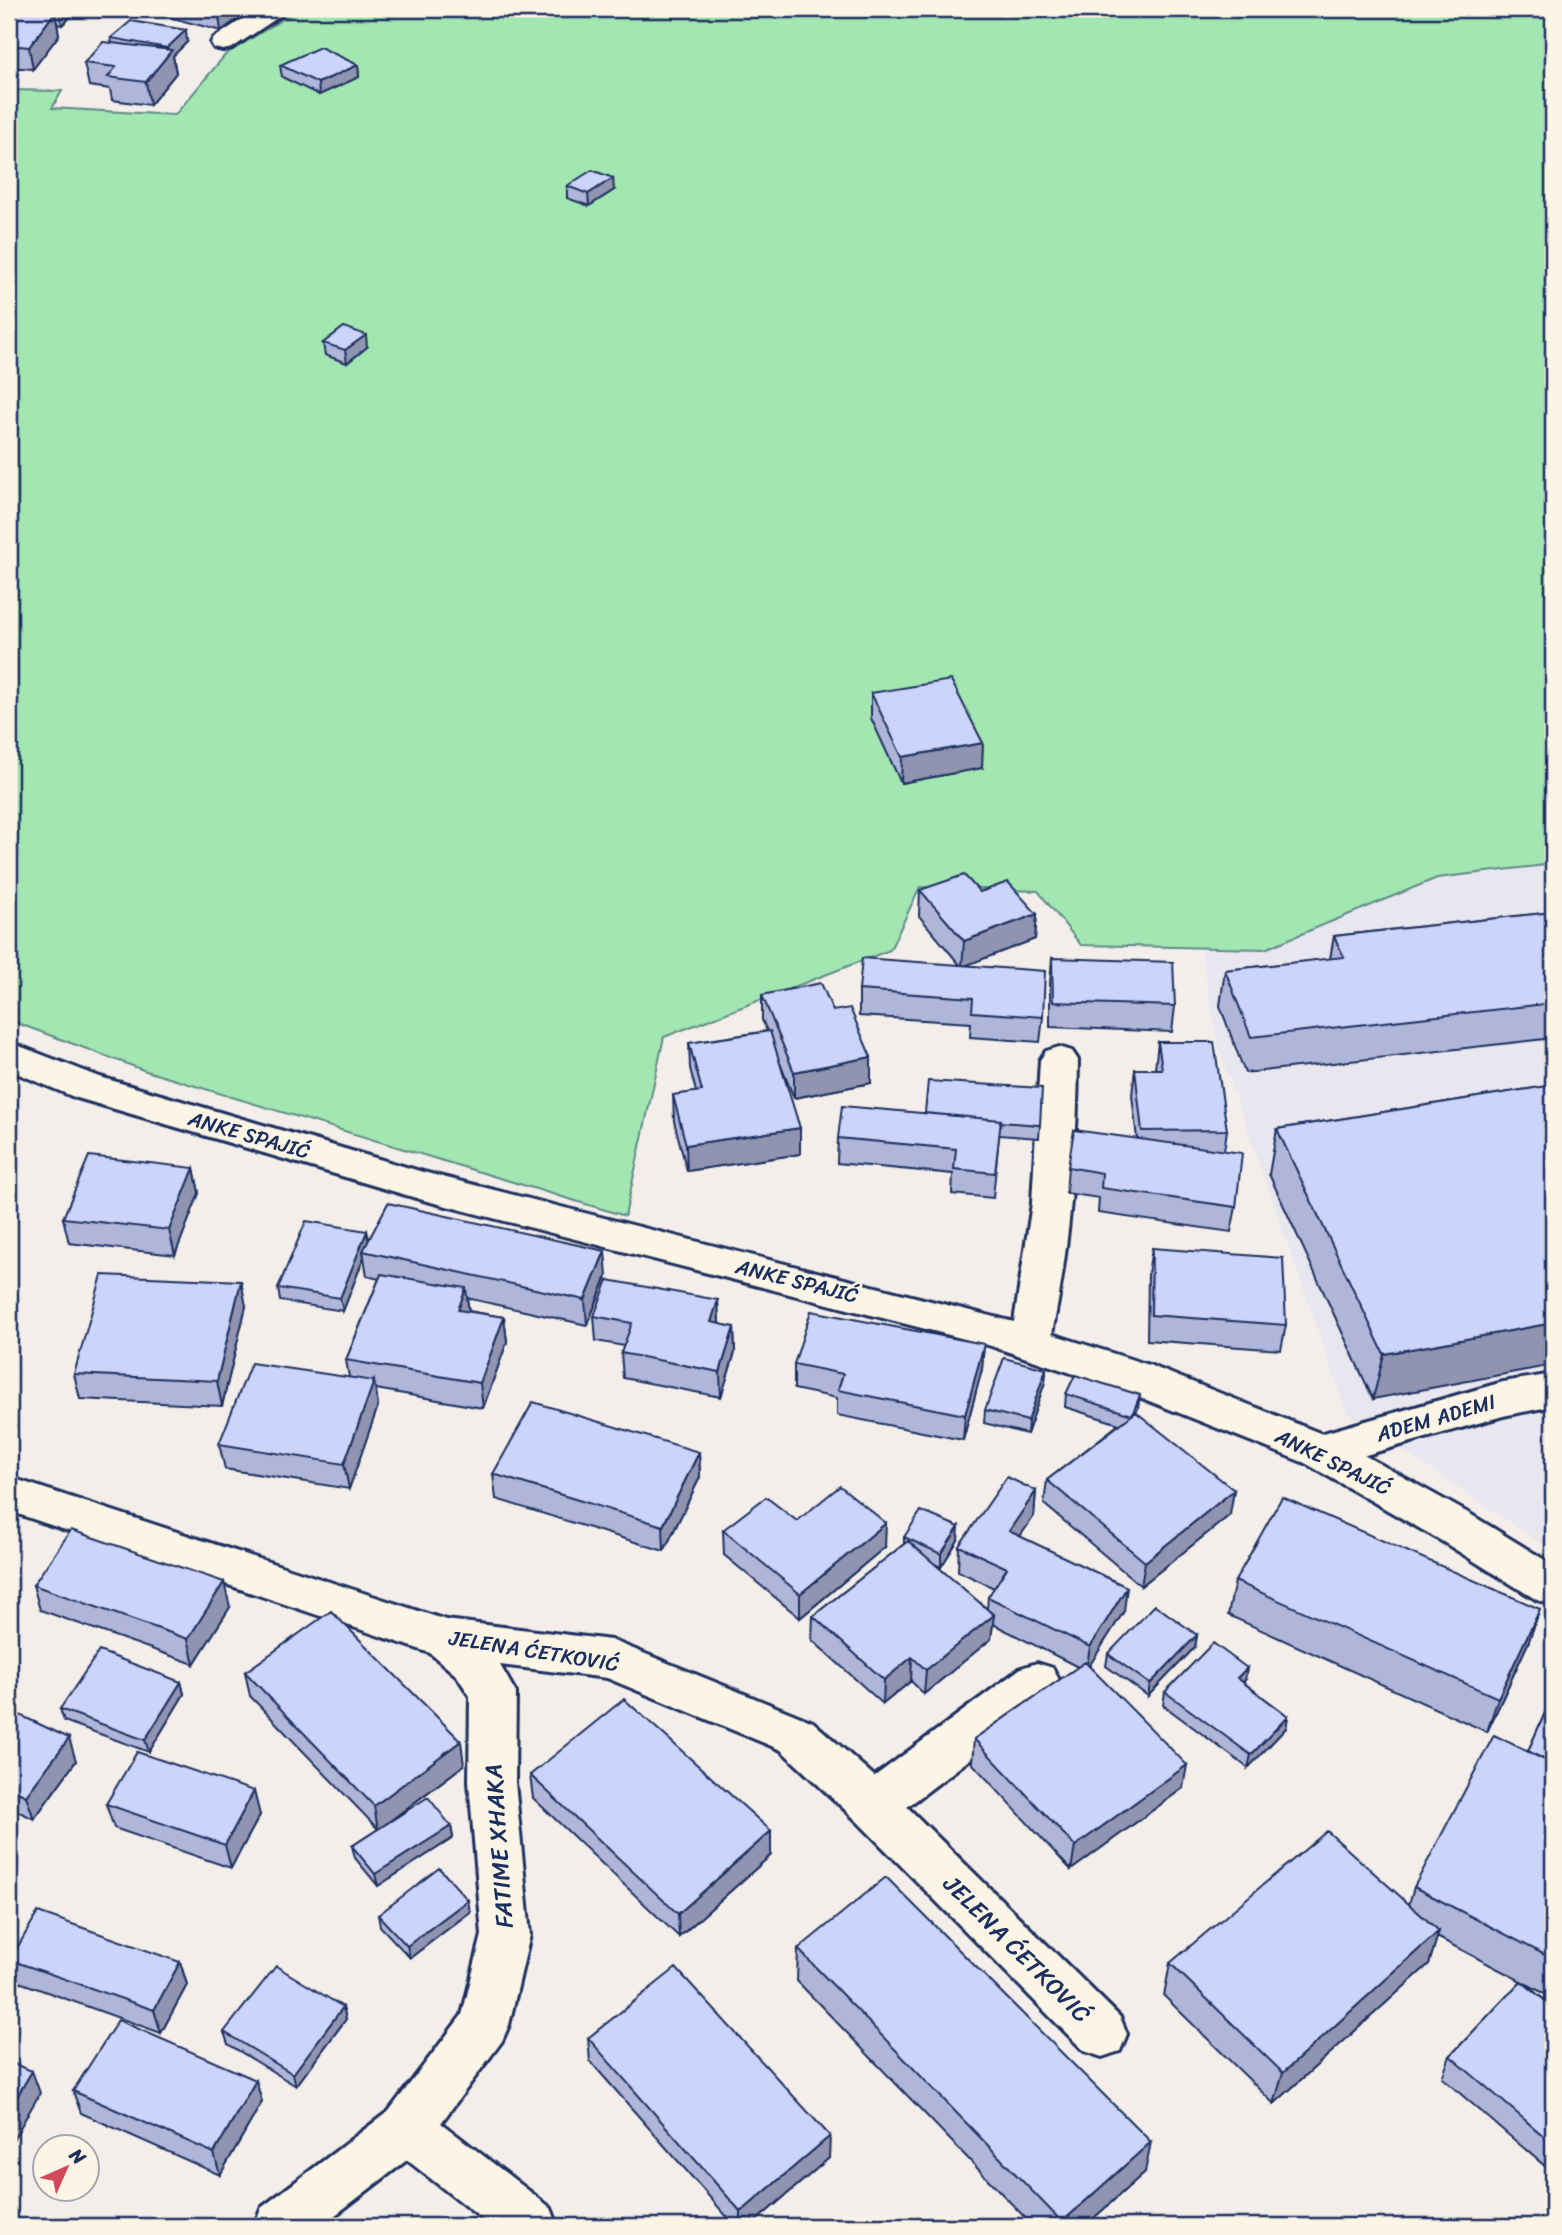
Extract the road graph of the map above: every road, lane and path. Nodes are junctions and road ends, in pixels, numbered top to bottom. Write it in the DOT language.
graph roads {
  1 [pos="274,9"];
  2 [pos="223,43"];
  3 [pos="9,1055"];
  4 [pos="1059,1060"];
  5 [pos="1030,1343"];
  6 [pos="1553,1390"];
  7 [pos="1320,1451"];
  8 [pos="9,1494"];
  9 [pos="1553,1587"];
  10 [pos="446,1639"];
  11 [pos="1037,1682"];
  12 [pos="873,1805"];
  13 [pos="1102,2034"];
  14 [pos="407,2128"];
  15 [pos="280,2226"];
  16 [pos="532,2226"];
  1 -- 2 [label="street"];
  3 -- 5 [label="street, ANKE SPAJIĆ"];
  4 -- 5 [label="street"];
  5 -- 7 [label="street, ANKE SPAJIĆ"];
  6 -- 7 [label="street, ADEM ADEMI"];
  7 -- 9 [label="street, ANKE SPAJIĆ"];
  8 -- 10 [label="street, JELENA ĆETKOVIĆ"];
  10 -- 12 [label="street, JELENA ĆETKOVIĆ"];
  10 -- 14 [label="street, FATIME XHAKA"];
  11 -- 12 [label="street"];
  12 -- 13 [label="street, JELENA ĆETKOVIĆ"];
  14 -- 15 [label="street, FATIME XHAKA"];
  14 -- 16 [label="street"];
}
